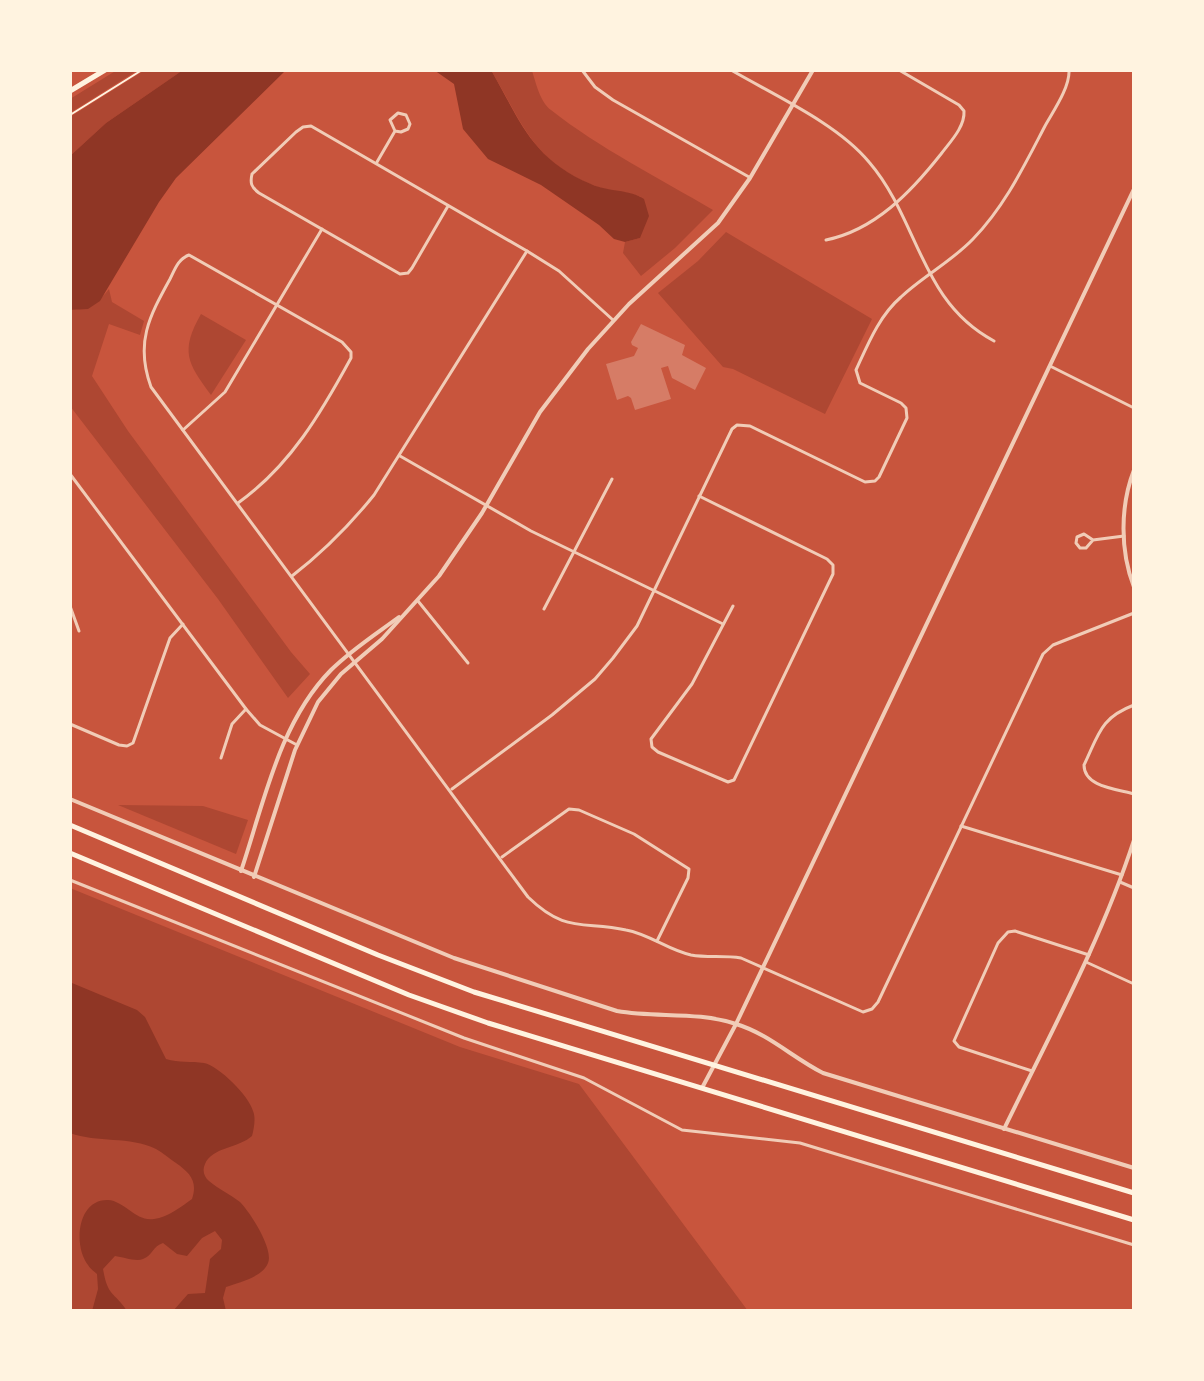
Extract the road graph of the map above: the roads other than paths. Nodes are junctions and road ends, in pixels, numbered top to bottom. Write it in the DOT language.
graph roads {
  1 [pos="105,70"];
  2 [pos="582,70"];
  3 [pos="731,70"];
  4 [pos="813,70"];
  5 [pos="899,70"];
  6 [pos="1069,70"];
  7 [pos="70,91"];
  8 [pos="792,106"];
  9 [pos="395,131"];
  10 [pos="376,162"];
  11 [pos="750,178"];
  12 [pos="1134,189"];
  13 [pos="896,203"];
  14 [pos="448,206"];
  15 [pos="322,229"];
  16 [pos="826,240"];
  17 [pos="527,251"];
  18 [pos="930,274"];
  19 [pos="278,305"];
  20 [pos="613,320"];
  21 [pos="994,341"];
  22 [pos="1050,366"];
  23 [pos="1134,408"];
  24 [pos="183,430"];
  25 [pos="400,456"];
  26 [pos="1134,470"];
  27 [pos="70,474"];
  28 [pos="1133,477"];
  29 [pos="612,479"];
  30 [pos="699,496"];
  31 [pos="238,503"];
  32 [pos="486,506"];
  33 [pos="1124,536"];
  34 [pos="1093,540"];
  35 [pos="574,552"];
  36 [pos="291,577"];
  37 [pos="1134,587"];
  38 [pos="654,592"];
  39 [pos="418,601"];
  40 [pos="70,606"];
  41 [pos="733,606"];
  42 [pos="544,609"];
  43 [pos="407,611"];
  44 [pos="1134,613"];
  45 [pos="183,624"];
  46 [pos="725,625"];
  47 [pos="79,631"];
  48 [pos="350,653"];
  49 [pos="355,661"];
  50 [pos="468,663"];
  51 [pos="1134,705"];
  52 [pos="246,709"];
  53 [pos="70,724"];
  54 [pos="285,740"];
  55 [pos="297,745"];
  56 [pos="221,758"];
  57 [pos="450,790"];
  58 [pos="1134,794"];
  59 [pos="70,799"];
  60 [pos="70,825"];
  61 [pos="961,826"];
  62 [pos="1134,840"];
  63 [pos="70,853"];
  64 [pos="501,858"];
  65 [pos="241,871"];
  66 [pos="1122,875"];
  67 [pos="254,877"];
  68 [pos="70,880"];
  69 [pos="1120,882"];
  70 [pos="1134,888"];
  71 [pos="657,941"];
  72 [pos="1089,955"];
  73 [pos="1086,962"];
  74 [pos="761,968"];
  75 [pos="1134,984"];
  76 [pos="736,1024"];
  77 [pos="715,1066"];
  78 [pos="1032,1071"];
  79 [pos="702,1088"];
  80 [pos="1004,1129"];
  81 [pos="1134,1168"];
  82 [pos="1134,1193"];
  83 [pos="1134,1220"];
  84 [pos="1134,1245"];
  1 -- 7 [label="main road"];
  2 -- 11 [label="street"];
  3 -- 8 [label="street"];
  4 -- 8 [label="street"];
  5 -- 13 [label="street"];
  6 -- 18 [label="street"];
  8 -- 11 [label="street"];
  8 -- 13 [label="street"];
  9 -- 9 [label="street"];
  9 -- 10 [label="street"];
  10 -- 14 [label="street"];
  10 -- 15 [label="street"];
  11 -- 20 [label="street"];
  12 -- 22 [label="street"];
  13 -- 16 [label="street"];
  13 -- 18 [label="street"];
  14 -- 15 [label="street"];
  14 -- 17 [label="street"];
  15 -- 19 [label="street"];
  17 -- 20 [label="street"];
  17 -- 25 [label="street"];
  18 -- 21 [label="street"];
  18 -- 30 [label="street"];
  19 -- 24 [label="street"];
  19 -- 24 [label="street"];
  19 -- 31 [label="street"];
  20 -- 32 [label="street"];
  22 -- 23 [label="street"];
  22 -- 74 [label="street"];
  24 -- 31 [label="street"];
  25 -- 32 [label="street"];
  25 -- 36 [label="street"];
  26 -- 28 [label="street"];
  27 -- 45 [label="street"];
  28 -- 33 [label="street"];
  29 -- 35 [label="street"];
  30 -- 38 [label="street"];
  30 -- 46 [label="street"];
  31 -- 36 [label="street"];
  32 -- 35 [label="street"];
  32 -- 39 [label="street"];
  33 -- 34 [label="street"];
  33 -- 37 [label="street"];
  35 -- 38 [label="street"];
  35 -- 42 [label="street"];
  36 -- 48 [label="street"];
  38 -- 46 [label="street"];
  38 -- 57 [label="street"];
  39 -- 43 [label="street"];
  39 -- 50 [label="street"];
  40 -- 47 [label="street"];
  41 -- 46 [label="street"];
  43 -- 48 [label="street"];
  43 -- 49 [label="street"];
  44 -- 61 [label="street"];
  45 -- 52 [label="street"];
  45 -- 53 [label="street"];
  48 -- 49 [label="street"];
  48 -- 54 [label="street"];
  49 -- 55 [label="street"];
  49 -- 57 [label="street"];
  51 -- 58 [label="street"];
  52 -- 54 [label="street"];
  52 -- 56 [label="street"];
  54 -- 55 [label="street"];
  54 -- 65 [label="street"];
  55 -- 67 [label="street"];
  57 -- 64 [label="street"];
  59 -- 65 [label="street"];
  60 -- 77 [label="main road"];
  61 -- 66 [label="street"];
  61 -- 74 [label="street"];
  62 -- 66 [label="street"];
  63 -- 79 [label="main road"];
  64 -- 71 [label="street"];
  64 -- 71 [label="street"];
  65 -- 67 [label="street"];
  66 -- 69 [label="street"];
  67 -- 76 [label="street"];
  68 -- 84 [label="street"];
  69 -- 70 [label="street"];
  69 -- 72 [label="street"];
  71 -- 74 [label="street"];
  72 -- 73 [label="street"];
  72 -- 78 [label="street"];
  73 -- 75 [label="street"];
  73 -- 78 [label="street"];
  74 -- 76 [label="street"];
  76 -- 77 [label="street"];
  76 -- 80 [label="street"];
  77 -- 79 [label="street"];
  77 -- 82 [label="main road"];
  78 -- 80 [label="street"];
  79 -- 83 [label="main road"];
  80 -- 81 [label="street"];
}
